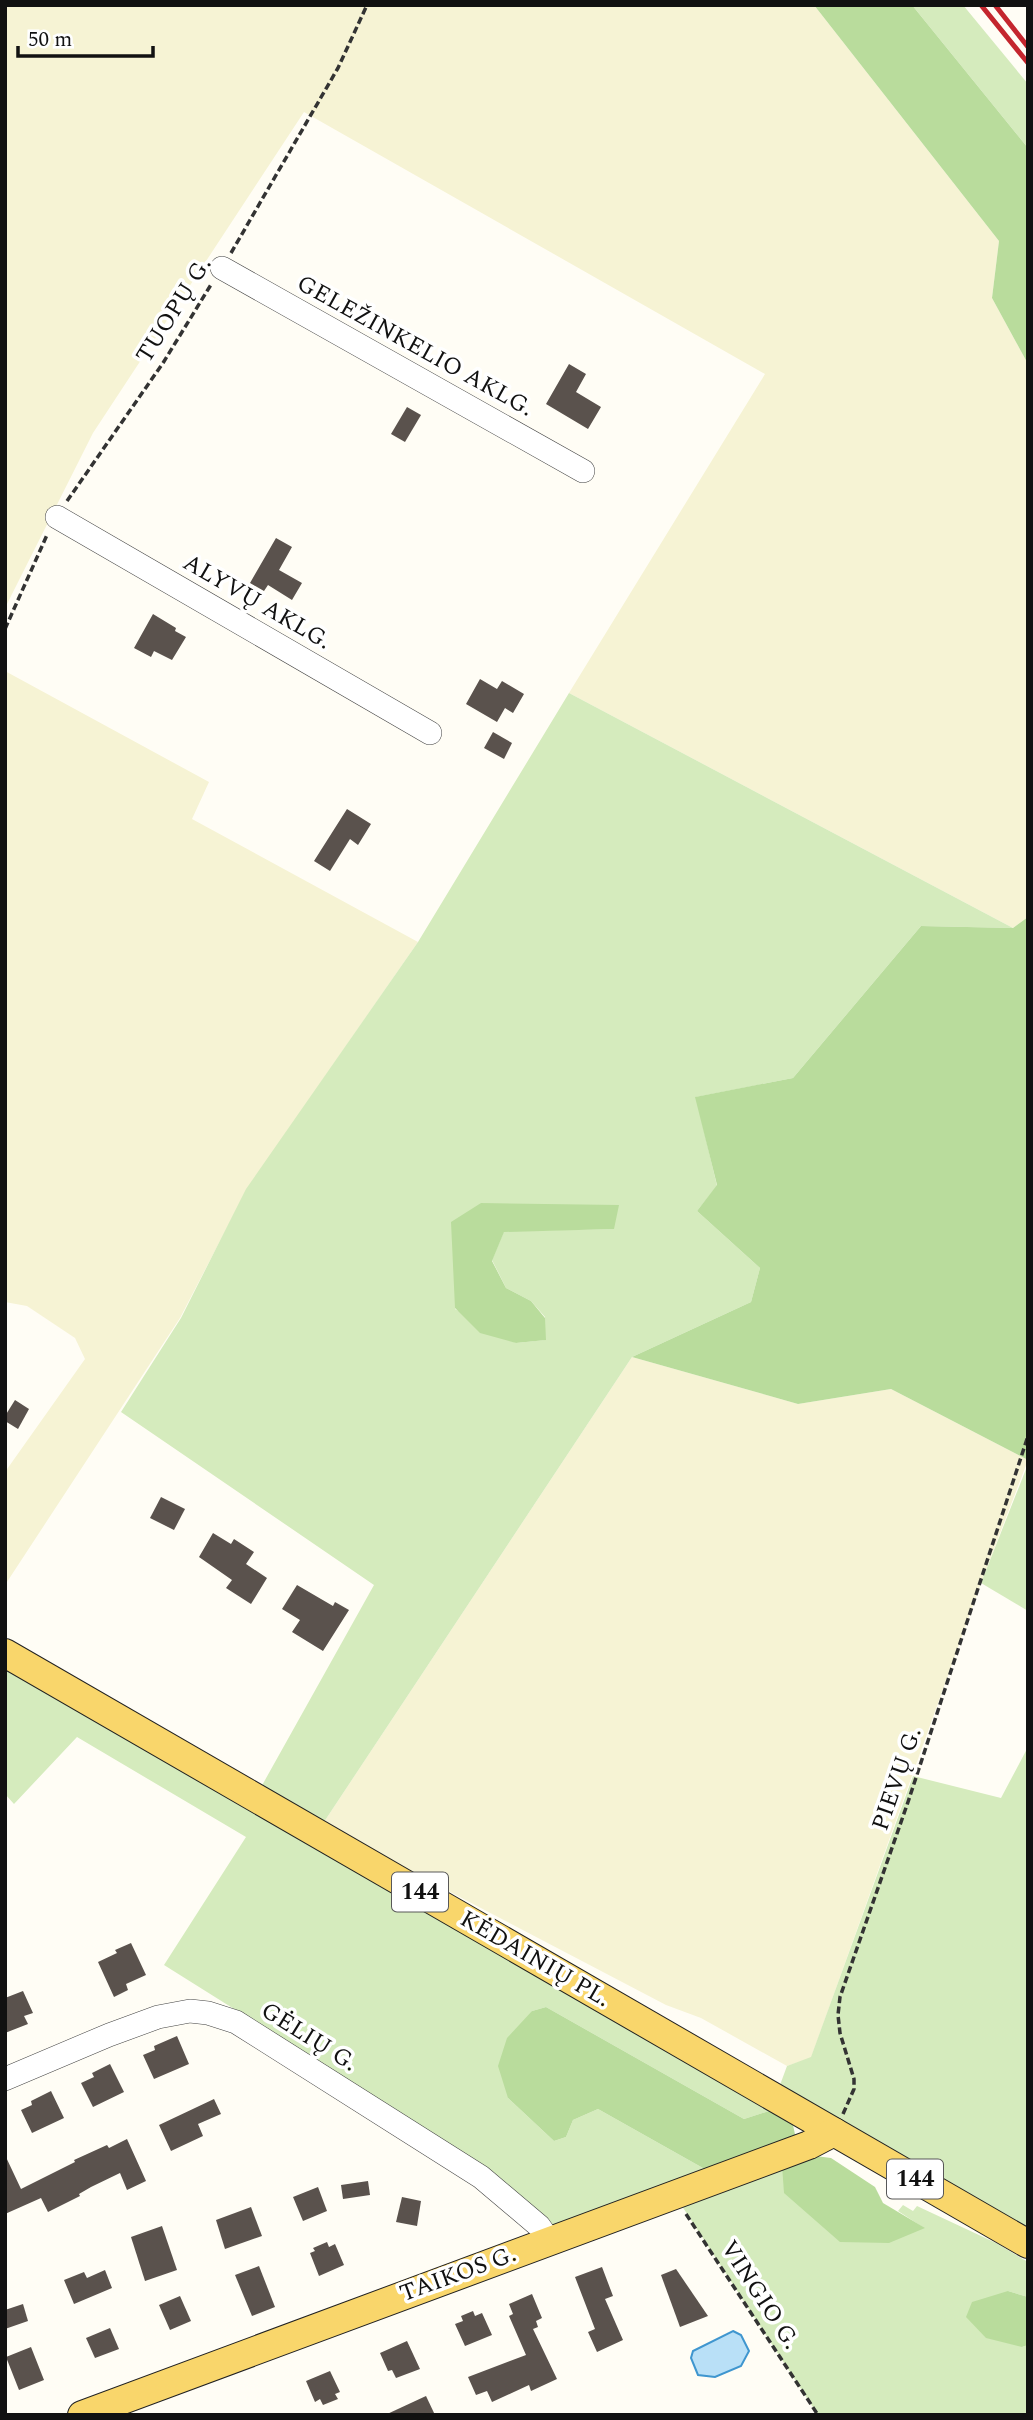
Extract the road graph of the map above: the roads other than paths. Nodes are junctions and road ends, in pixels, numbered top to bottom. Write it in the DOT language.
graph roads {
  1 [pos="222,268"];
  2 [pos="583,471"];
  3 [pos="57,517"];
  4 [pos="430,733"];
  5 [pos="5,1653"];
  6 [pos="5,2078"];
  7 [pos="834,2132"];
  8 [pos="549,2240"];
  9 [pos="1028,2244"];
  10 [pos="82,2415"];
  1 -- 2 [label="street, GELEŽINKELIO AKLG."];
  3 -- 4 [label="street, ALYVŲ AKLG."];
  5 -- 7 [label="main road, KĖDAINIŲ PL. / 144"];
  6 -- 8 [label="street, GĖLIŲ G."];
  7 -- 8 [label="main road, TAIKOS G."];
  7 -- 9 [label="main road, KĖDAINIŲ PL. / 144"];
  8 -- 10 [label="main road, TAIKOS G."];
}
